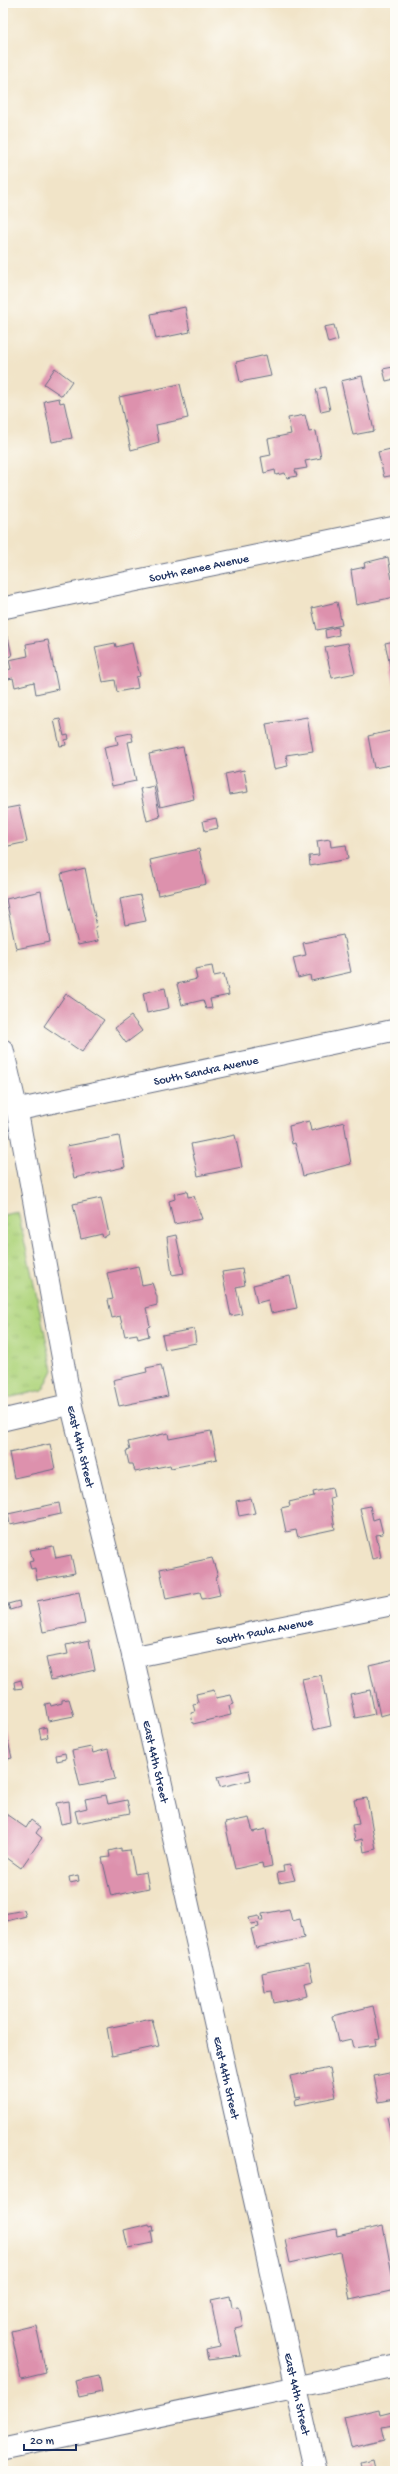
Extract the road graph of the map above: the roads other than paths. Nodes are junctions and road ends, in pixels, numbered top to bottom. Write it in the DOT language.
graph roads {
  1 [pos="395,527"];
  2 [pos="3,608"];
  3 [pos="395,1030"];
  4 [pos="3,1050"];
  5 [pos="17,1110"];
  6 [pos="71,1404"];
  7 [pos="3,1420"];
  8 [pos="395,1604"];
  9 [pos="133,1657"];
  10 [pos="395,2366"];
  11 [pos="297,2387"];
  12 [pos="3,2449"];
  13 [pos="315,2471"];
  1 -- 2 [label="street, South Renee Avenue"];
  3 -- 5 [label="street, South Sandra Avenue"];
  4 -- 5 [label="street, East 44th Street"];
  5 -- 6 [label="street, East 44th Street"];
  6 -- 7 [label="street"];
  6 -- 9 [label="street, East 44th Street"];
  8 -- 9 [label="street, South Paula Avenue"];
  9 -- 11 [label="street, East 44th Street"];
  10 -- 11 [label="street"];
  11 -- 12 [label="street"];
  11 -- 13 [label="street, East 44th Street"];
}
